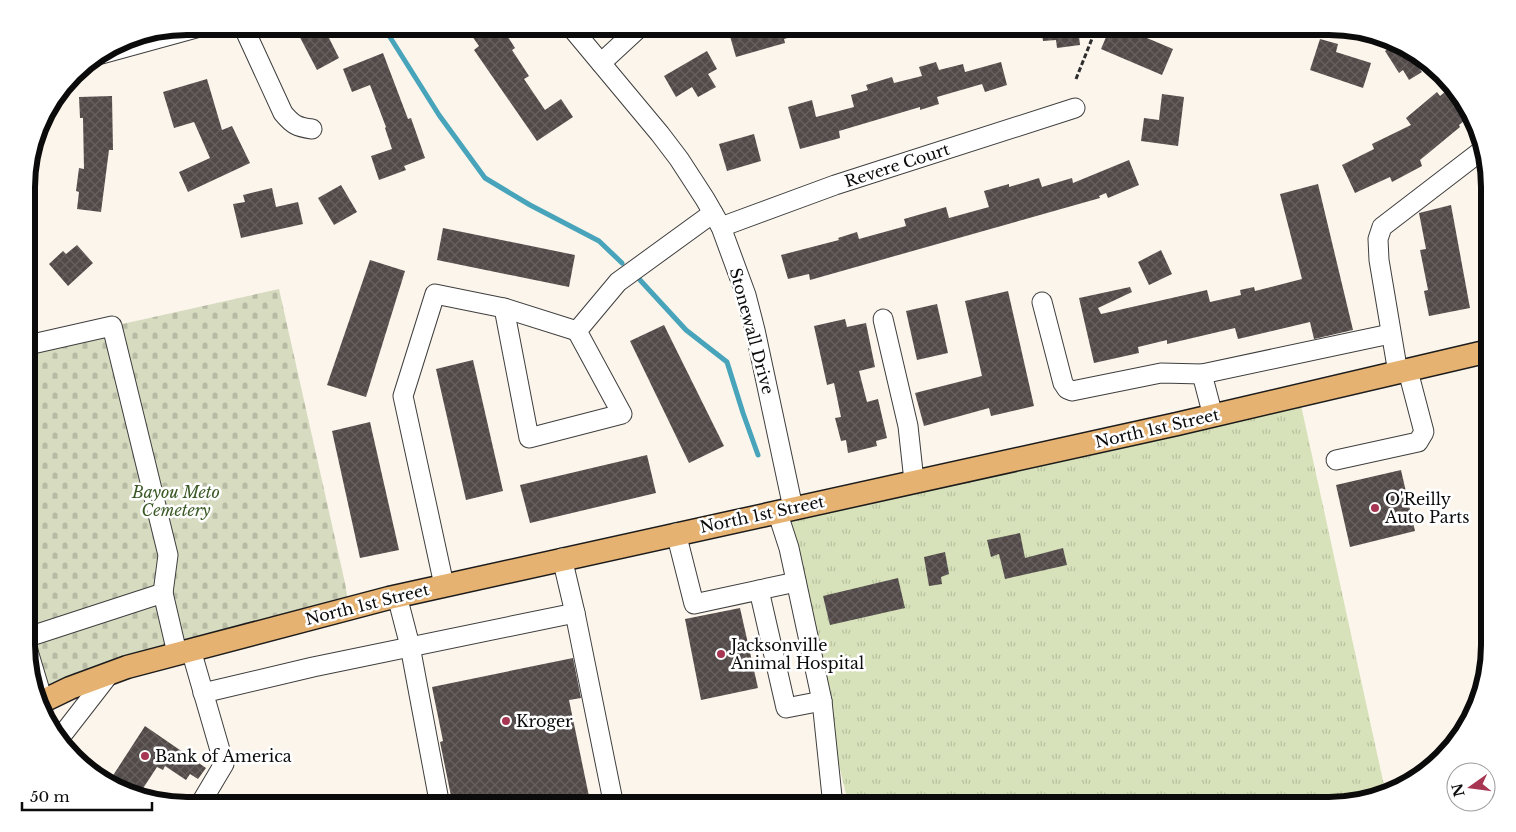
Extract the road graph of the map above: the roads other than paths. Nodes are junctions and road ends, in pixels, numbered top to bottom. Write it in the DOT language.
graph roads {
  1 [pos="247,35"];
  2 [pos="578,35"];
  3 [pos="631,35"];
  4 [pos="161,38"];
  5 [pos="133,45"];
  6 [pos="601,63"];
  7 [pos="1075,108"];
  8 [pos="312,129"];
  9 [pos="1477,154"];
  10 [pos="717,220"];
  11 [pos="1042,302"];
  12 [pos="504,308"];
  13 [pos="883,319"];
  14 [pos="578,330"];
  15 [pos="1390,334"];
  16 [pos="35,343"];
  17 [pos="1481,353"];
  18 [pos="1403,372"];
  19 [pos="1202,374"];
  20 [pos="1213,416"];
  21 [pos="1336,460"];
  22 [pos="914,481"];
  23 [pos="785,509"];
  24 [pos="676,533"];
  25 [pos="562,558"];
  26 [pos="796,582"];
  27 [pos="444,585"];
  28 [pos="760,590"];
  29 [pos="163,593"];
  30 [pos="397,596"];
  31 [pos="575,613"];
  32 [pos="35,635"];
  33 [pos="410,646"];
  34 [pos="184,651"];
  35 [pos="111,672"];
  36 [pos="202,693"];
  37 [pos="46,700"];
  38 [pos="822,701"];
  39 [pos="64,733"];
  40 [pos="204,797"];
  41 [pos="438,797"];
  42 [pos="612,797"];
  43 [pos="832,797"];
  1 -- 8 [label="street"];
  2 -- 6 [label="street, Stonewall Drive"];
  3 -- 6 [label="street"];
  4 -- 5 [label="street"];
  6 -- 10 [label="street, Stonewall Drive"];
  7 -- 10 [label="street, Revere Court"];
  9 -- 15 [label="street"];
  10 -- 14 [label="street, Revere Court"];
  10 -- 23 [label="street, Stonewall Drive"];
  11 -- 19 [label="street"];
  12 -- 14 [label="street"];
  12 -- 14 [label="street"];
  12 -- 27 [label="street"];
  13 -- 22 [label="street"];
  15 -- 18 [label="street"];
  15 -- 19 [label="street"];
  16 -- 29 [label="street"];
  17 -- 18 [label="main road, North 1st Street"];
  18 -- 20 [label="main road, North 1st Street"];
  18 -- 21 [label="street"];
  19 -- 20 [label="street"];
  20 -- 22 [label="main road, North 1st Street"];
  22 -- 23 [label="main road, North 1st Street"];
  23 -- 24 [label="main road, North 1st Street"];
  23 -- 26 [label="street, Stonewall Drive"];
  24 -- 25 [label="main road, North 1st Street"];
  24 -- 28 [label="street"];
  25 -- 27 [label="main road, North 1st Street"];
  25 -- 31 [label="street"];
  26 -- 28 [label="street"];
  26 -- 38 [label="street, Stonewall Drive"];
  27 -- 30 [label="main road, North 1st Street"];
  28 -- 38 [label="street"];
  29 -- 32 [label="street"];
  29 -- 34 [label="street"];
  30 -- 33 [label="street"];
  30 -- 34 [label="main road, North 1st Street"];
  31 -- 33 [label="street"];
  31 -- 42 [label="street"];
  33 -- 36 [label="street"];
  33 -- 41 [label="street"];
  34 -- 35 [label="main road, North 1st Street"];
  34 -- 36 [label="street"];
  35 -- 37 [label="main road, North 1st Street"];
  35 -- 39 [label="street"];
  36 -- 40 [label="street"];
  38 -- 43 [label="street, Stonewall Drive"];
}
